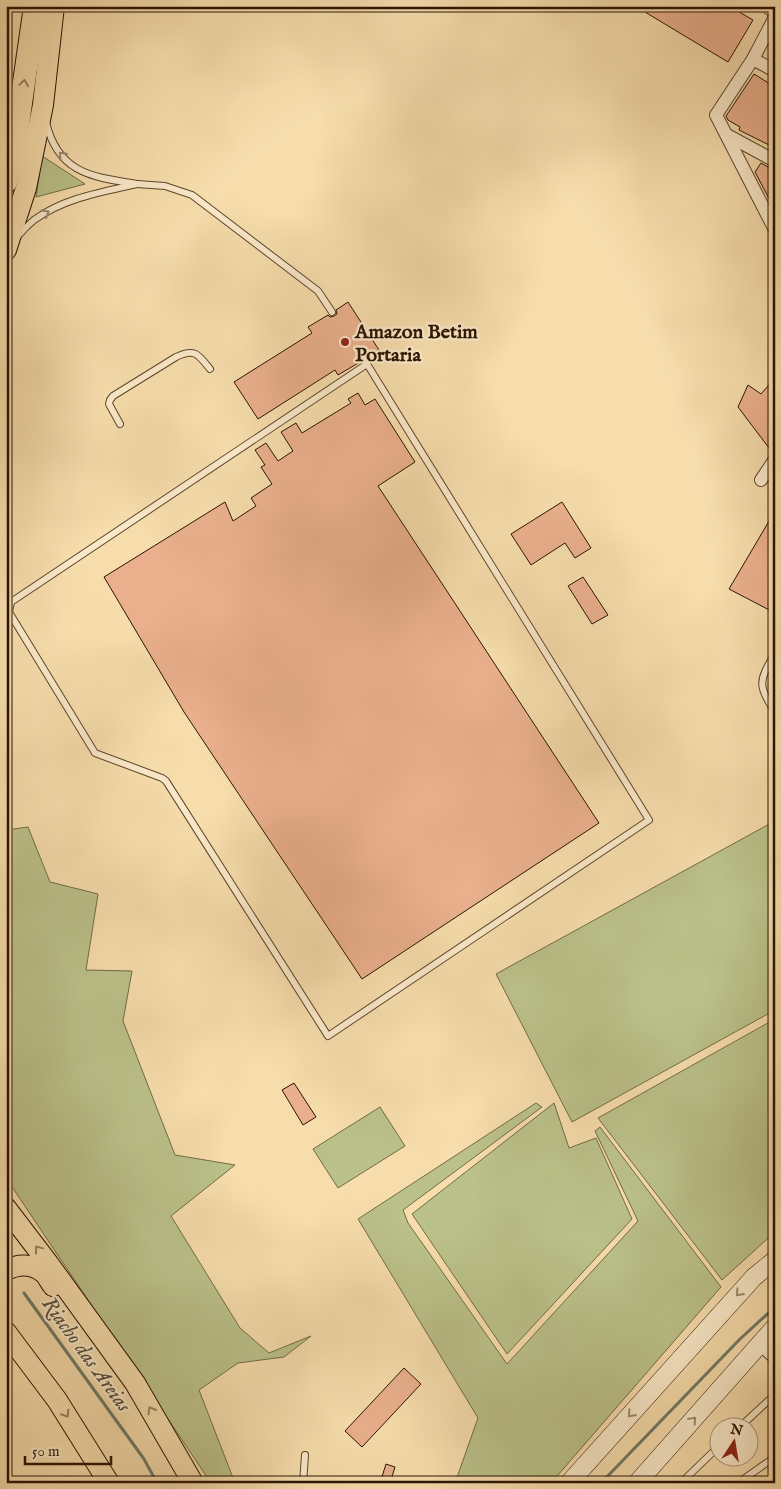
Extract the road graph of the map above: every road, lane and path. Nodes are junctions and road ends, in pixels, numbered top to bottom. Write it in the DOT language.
graph roads {
  1 [pos="35,6"];
  2 [pos="54,6"];
  3 [pos="765,6"];
  4 [pos="775,12"];
  5 [pos="775,17"];
  6 [pos="753,59"];
  7 [pos="775,71"];
  8 [pos="43,105"];
  9 [pos="727,135"];
  10 [pos="775,161"];
  11 [pos="6,182"];
  12 [pos="138,184"];
  13 [pos="775,230"];
  14 [pos="7,247"];
  15 [pos="332,312"];
  16 [pos="365,362"];
  17 [pos="210,369"];
  18 [pos="120,424"];
  19 [pos="775,459"];
  20 [pos="761,480"];
  21 [pos="775,653"];
  22 [pos="775,712"];
  23 [pos="6,1208"];
  24 [pos="775,1260"];
  25 [pos="6,1270"];
  26 [pos="6,1320"];
  27 [pos="775,1327"];
  28 [pos="6,1332"];
  29 [pos="760,1344"];
  30 [pos="775,1358"];
  31 [pos="135,1383"];
  32 [pos="53,1395"];
  33 [pos="775,1398"];
  34 [pos="752,1416"];
  35 [pos="305,1455"];
  36 [pos="775,1456"];
  37 [pos="708,1457"];
  38 [pos="109,1483"];
  39 [pos="194,1483"];
  40 [pos="303,1483"];
  41 [pos="569,1483"];
  42 [pos="637,1483"];
  43 [pos="681,1483"];
  44 [pos="738,1483"];
  11 -- 1 [label="highway, one-way"];
  2 -- 8 [label="main road"];
  3 -- 4 [label="street"];
  5 -- 6 [label="street"];
  6 -- 7 [label="street"];
  6 -- 9 [label="street"];
  12 -- 8 [label="lane, one-way"];
  8 -- 14 [label="main road"];
  9 -- 10 [label="street"];
  9 -- 13 [label="street"];
  14 -- 12 [label="lane, one-way"];
  12 -- 15 [label="lane"];
  16 -- 16 [label="lane"];
  17 -- 18 [label="lane"];
  19 -- 20 [label="street"];
  21 -- 22 [label="lane"];
  31 -- 23 [label="main road, one-way"];
  24 -- 41 [label="main road, one-way"];
  25 -- 31 [label="main road"];
  26 -- 32 [label="main road"];
  27 -- 29 [label="main road"];
  28 -- 32 [label="main road"];
  29 -- 30 [label="street"];
  42 -- 29 [label="main road, one-way"];
  39 -- 31 [label="main road, one-way"];
  32 -- 38 [label="main road, one-way"];
  33 -- 34 [label="lane"];
  35 -- 40 [label="lane"];
  36 -- 44 [label="lane"];
  37 -- 43 [label="lane"];
}
